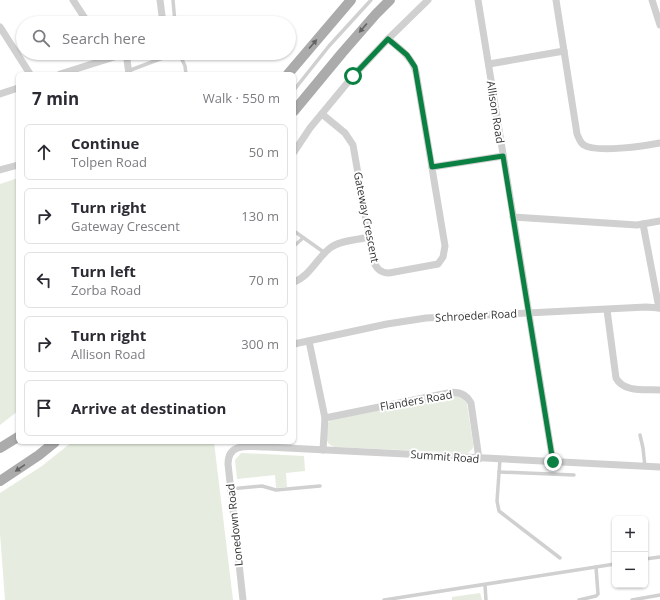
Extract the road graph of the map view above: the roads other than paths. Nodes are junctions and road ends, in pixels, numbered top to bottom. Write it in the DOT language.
graph roads {
  1 [pos="73,0"];
  2 [pos="160,0"];
  3 [pos="173,0"];
  4 [pos="351,0"];
  5 [pos="371,0"];
  6 [pos="390,0"];
  7 [pos="428,0"];
  8 [pos="478,0"];
  9 [pos="556,0"];
  10 [pos="652,0"];
  11 [pos="83,16"];
  12 [pos="162,16"];
  13 [pos="174,16"];
  14 [pos="660,25"];
  15 [pos="0,27"];
  16 [pos="388,39"];
  17 [pos="564,51"];
  18 [pos="16,52"];
  19 [pos="21,60"];
  20 [pos="96,60"];
  21 [pos="127,60"];
  22 [pos="160,60"];
  23 [pos="182,60"];
  24 [pos="489,64"];
  25 [pos="29,72"];
  26 [pos="65,72"];
  27 [pos="129,72"];
  28 [pos="186,72"];
  29 [pos="290,72"];
  30 [pos="296,87"];
  31 [pos="16,89"];
  32 [pos="0,94"];
  33 [pos="296,109"];
  34 [pos="322,114"];
  35 [pos="660,143"];
  36 [pos="296,149"];
  37 [pos="503,156"];
  38 [pos="16,166"];
  39 [pos="432,167"];
  40 [pos="0,170"];
  41 [pos="513,217"];
  42 [pos="660,221"];
  43 [pos="643,224"];
  44 [pos="296,233"];
  45 [pos="369,237"];
  46 [pos="303,238"];
  47 [pos="296,244"];
  48 [pos="325,253"];
  49 [pos="296,281"];
  50 [pos="659,308"];
  51 [pos="607,310"];
  52 [pos="529,313"];
  53 [pos="309,341"];
  54 [pos="296,344"];
  55 [pos="660,390"];
  56 [pos="325,418"];
  57 [pos="640,435"];
  58 [pos="16,438"];
  59 [pos="53,444"];
  60 [pos="0,448"];
  61 [pos="323,450"];
  62 [pos="231,451"];
  63 [pos="479,459"];
  64 [pos="500,460"];
  65 [pos="553,462"];
  66 [pos="645,467"];
  67 [pos="660,467"];
  68 [pos="499,472"];
  69 [pos="574,475"];
  70 [pos="0,481"];
  71 [pos="320,486"];
  72 [pos="230,489"];
  73 [pos="660,557"];
  74 [pos="560,558"];
  75 [pos="648,559"];
  76 [pos="612,564"];
  77 [pos="596,567"];
  78 [pos="485,585"];
  79 [pos="660,595"];
  80 [pos="243,600"];
  81 [pos="384,600"];
  82 [pos="486,600"];
  83 [pos="579,600"];
  84 [pos="632,600"];
  1 -- 11 [label="street"];
  2 -- 12 [label="street"];
  3 -- 13 [label="lane"];
  29 -- 4 [label="main road, one-way"];
  5 -- 30 [label="lane"];
  6 -- 33 [label="main road, one-way"];
  7 -- 16 [label="street"];
  8 -- 24 [label="street, Allison Road"];
  9 -- 17 [label="street"];
  10 -- 14 [label="street"];
  15 -- 18 [label="street"];
  16 -- 34 [label="street"];
  16 -- 39 [label="street, Gateway Crescent"];
  17 -- 24 [label="street"];
  17 -- 35 [label="street"];
  19 -- 25 [label="street"];
  20 -- 26 [label="street"];
  21 -- 27 [label="street"];
  22 -- 27 [label="lane"];
  23 -- 28 [label="lane"];
  24 -- 37 [label="street, Allison Road"];
  31 -- 32 [label="street"];
  34 -- 36 [label="street"];
  34 -- 45 [label="street, Gateway Crescent"];
  37 -- 39 [label="street"];
  37 -- 41 [label="street, Allison Road"];
  38 -- 40 [label="street"];
  39 -- 45 [label="street, Gateway Crescent"];
  41 -- 43 [label="street"];
  41 -- 52 [label="street, Allison Road"];
  42 -- 43 [label="street"];
  43 -- 50 [label="street"];
  44 -- 46 [label="lane"];
  45 -- 48 [label="street"];
  46 -- 47 [label="lane"];
  46 -- 48 [label="lane"];
  48 -- 49 [label="street"];
  50 -- 51 [label="street, Schroeder Road"];
  51 -- 52 [label="street, Schroeder Road"];
  51 -- 55 [label="street"];
  52 -- 53 [label="street, Schroeder Road"];
  52 -- 65 [label="street, Allison Road"];
  53 -- 54 [label="street, Schroeder Road"];
  53 -- 56 [label="street"];
  56 -- 61 [label="street"];
  56 -- 63 [label="street, Flanders Road"];
  57 -- 66 [label="lane"];
  58 -- 60 [label="main road"];
  59 -- 70 [label="main road, one-way"];
  61 -- 62 [label="street, Summit Road"];
  61 -- 63 [label="street, Summit Road"];
  62 -- 72 [label="street, Lonedown Road"];
  63 -- 64 [label="street, Summit Road"];
  64 -- 65 [label="street, Summit Road"];
  64 -- 68 [label="lane"];
  65 -- 66 [label="street, Summit Road"];
  66 -- 67 [label="street, Summit Road"];
  68 -- 69 [label="lane"];
  68 -- 74 [label="lane"];
  71 -- 72 [label="lane"];
  72 -- 80 [label="street, Lonedown Road"];
  73 -- 75 [label="lane"];
  76 -- 77 [label="lane"];
  77 -- 78 [label="lane"];
  77 -- 83 [label="lane"];
  78 -- 81 [label="lane"];
  78 -- 82 [label="lane"];
  79 -- 84 [label="lane"];
}
